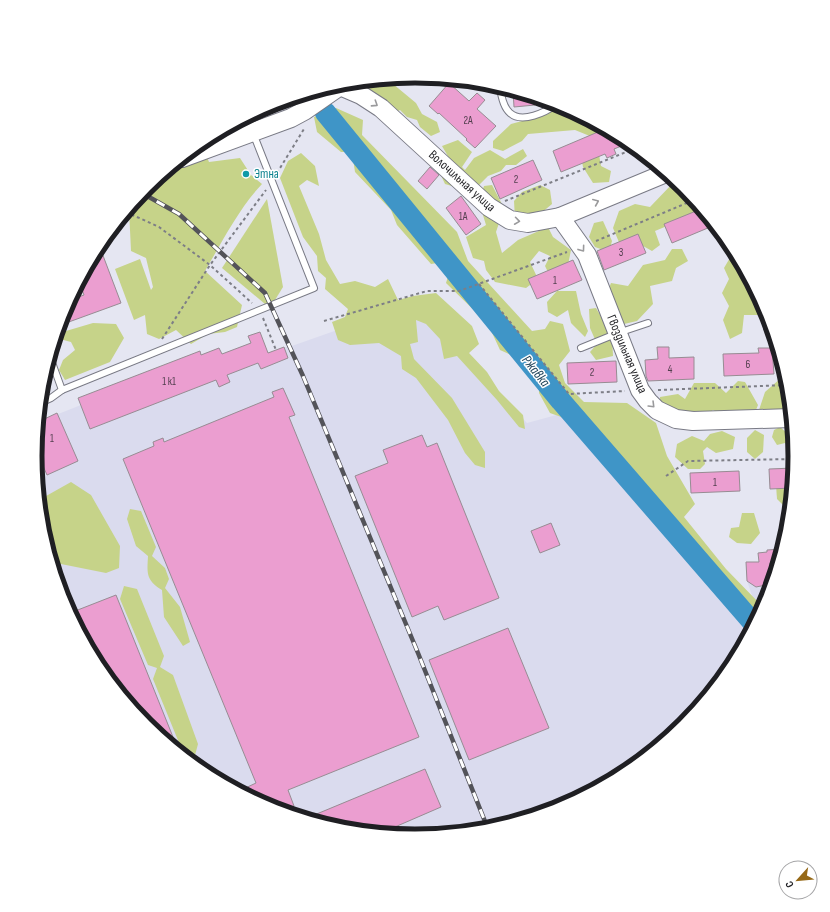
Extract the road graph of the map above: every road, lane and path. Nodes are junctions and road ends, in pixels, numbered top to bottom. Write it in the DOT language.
graph roads {
  1 [pos="350,89"];
  2 [pos="329,93"];
  3 [pos="501,93"];
  4 [pos="550,108"];
  5 [pos="306,125"];
  6 [pos="252,131"];
  7 [pos="202,150"];
  8 [pos="629,151"];
  9 [pos="660,175"];
  10 [pos="272,182"];
  11 [pos="502,202"];
  12 [pos="688,202"];
  13 [pos="131,214"];
  14 [pos="560,217"];
  15 [pos="581,247"];
  16 [pos="210,265"];
  17 [pos="259,310"];
  18 [pos="324,321"];
  19 [pos="648,323"];
  20 [pos="618,333"];
  21 [pos="581,348"];
  22 [pos="276,350"];
  23 [pos="154,352"];
  24 [pos="53,366"];
  25 [pos="62,390"];
  26 [pos="46,400"];
  27 [pos="786,418"];
  28 [pos="788,459"];
  29 [pos="666,476"];
  1 -- 14 [label="street, Волочильная улица, one-way"];
  2 -- 6 [label="street"];
  3 -- 4 [label="lane"];
  5 -- 10 [label="path"];
  6 -- 7 [label="street"];
  6 -- 10 [label="lane"];
  8 -- 11 [label="path"];
  14 -- 9 [label="street, Волочильная улица, one-way"];
  10 -- 16 [label="path"];
  10 -- 17 [label="lane"];
  12 -- 15 [label="path"];
  13 -- 16 [label="path"];
  14 -- 15 [label="street, Гвоздильная улица"];
  15 -- 18 [label="path"];
  15 -- 20 [label="street, Гвоздильная улица, one-way"];
  16 -- 17 [label="path"];
  16 -- 23 [label="path"];
  17 -- 22 [label="path"];
  17 -- 23 [label="lane"];
  19 -- 20 [label="lane"];
  20 -- 21 [label="lane"];
  20 -- 27 [label="street, Гвоздильная улица, one-way"];
  23 -- 25 [label="lane"];
  24 -- 25 [label="lane"];
  25 -- 26 [label="lane"];
  28 -- 29 [label="path"];
}
